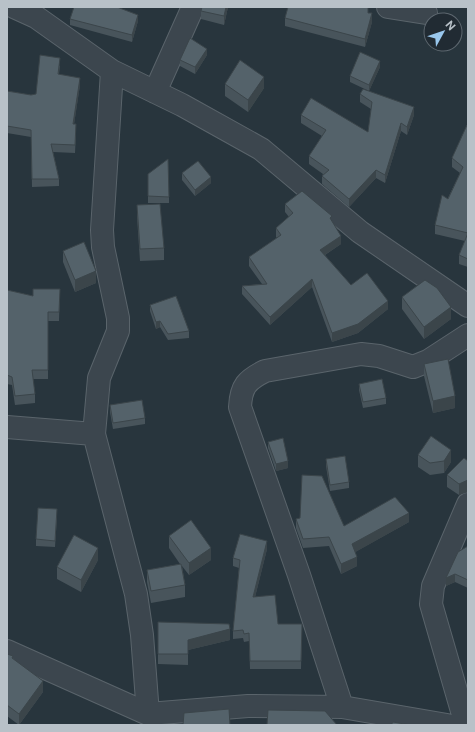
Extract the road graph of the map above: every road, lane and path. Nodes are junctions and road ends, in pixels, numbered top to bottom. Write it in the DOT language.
graph roads {
  1 [pos="14,7"];
  2 [pos="193,7"];
  3 [pos="388,7"];
  4 [pos="423,13"];
  5 [pos="112,71"];
  6 [pos="155,92"];
  7 [pos="468,306"];
  8 [pos="468,335"];
  9 [pos="7,427"];
  10 [pos="94,434"];
  11 [pos="468,504"];
  12 [pos="7,651"];
  13 [pos="342,707"];
  14 [pos="148,714"];
  15 [pos="447,725"];
  16 [pos="466,725"];
  1 -- 5 [label="street"];
  2 -- 6 [label="street"];
  3 -- 4 [label="street"];
  5 -- 6 [label="street"];
  5 -- 10 [label="street"];
  6 -- 7 [label="street"];
  8 -- 13 [label="street"];
  9 -- 10 [label="street"];
  10 -- 14 [label="street"];
  11 -- 16 [label="street"];
  12 -- 14 [label="street"];
  13 -- 14 [label="street"];
  13 -- 15 [label="street"];
}
